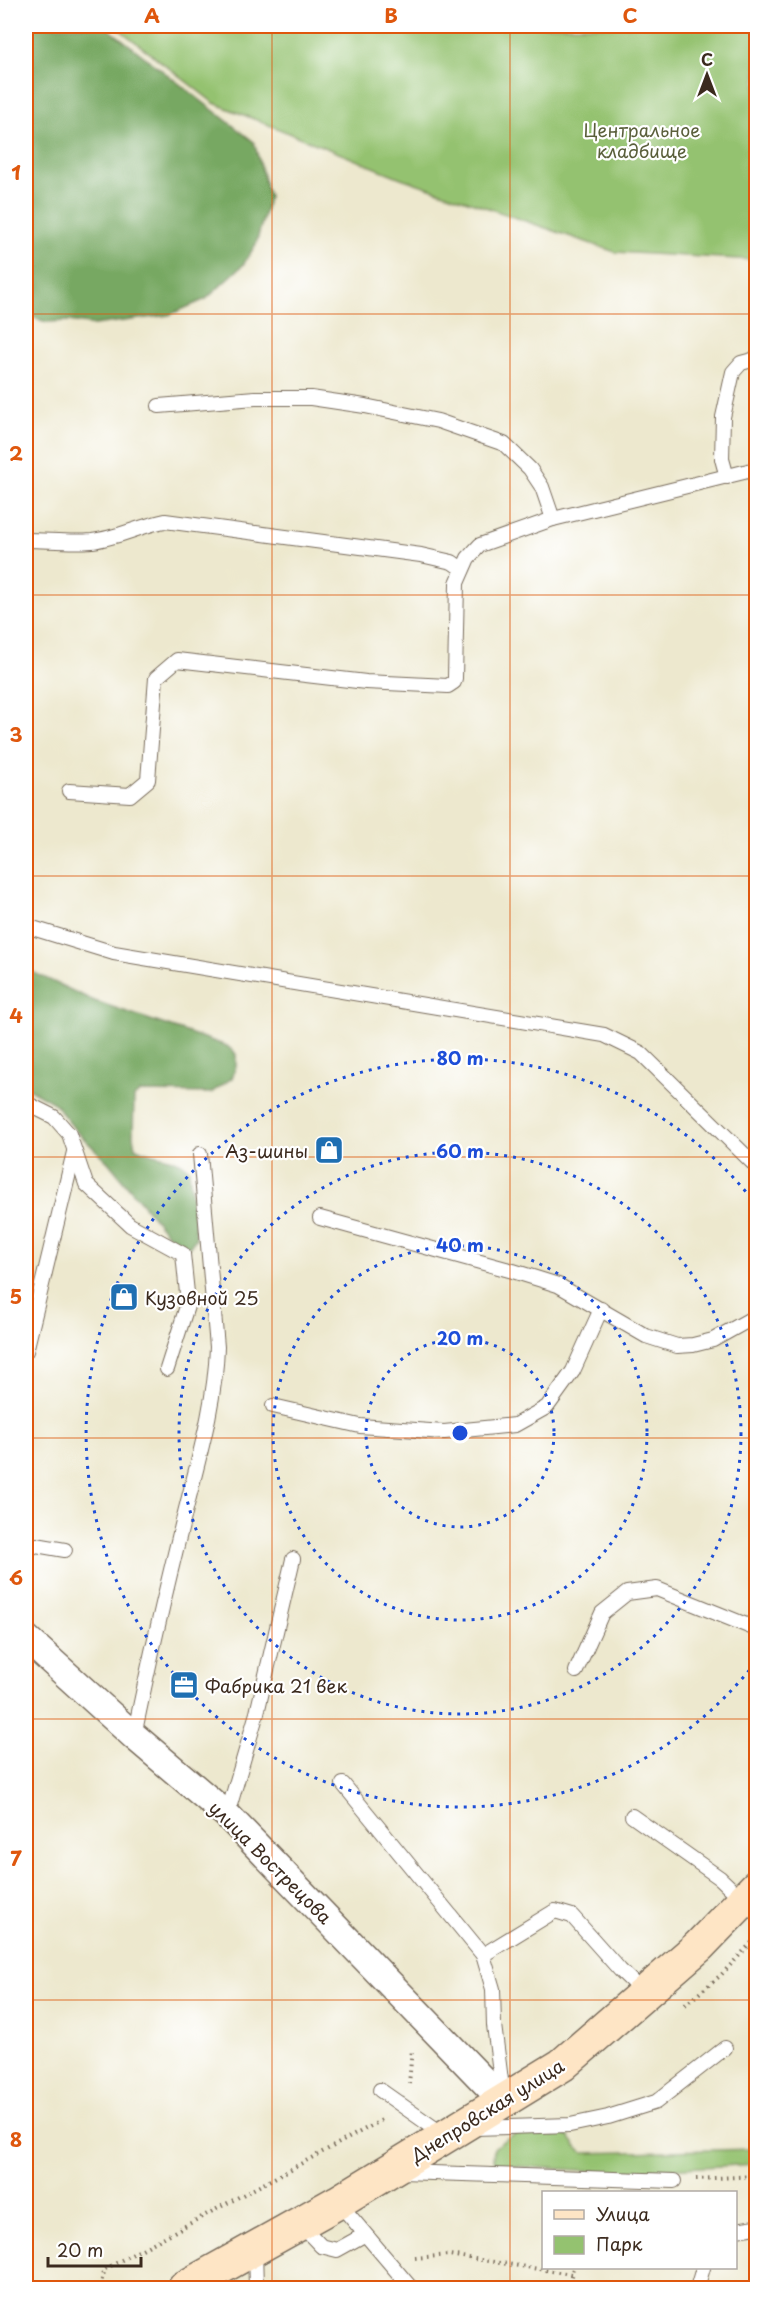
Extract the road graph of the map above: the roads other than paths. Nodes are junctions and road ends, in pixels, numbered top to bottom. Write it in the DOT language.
graph roads {
  1 [pos="756,359"];
  2 [pos="159,406"];
  3 [pos="756,469"];
  4 [pos="727,477"];
  5 [pos="553,519"];
  6 [pos="26,540"];
  7 [pos="462,569"];
  8 [pos="69,791"];
  9 [pos="26,926"];
  10 [pos="26,1103"];
  11 [pos="74,1152"];
  12 [pos="200,1154"];
  13 [pos="756,1166"];
  14 [pos="320,1218"];
  15 [pos="601,1308"];
  16 [pos="756,1316"];
  17 [pos="26,1351"];
  18 [pos="167,1369"];
  19 [pos="273,1406"];
  20 [pos="65,1550"];
  21 [pos="26,1551"];
  22 [pos="292,1559"];
  23 [pos="756,1629"];
  24 [pos="29,1649"];
  25 [pos="576,1671"];
  26 [pos="134,1736"];
  27 [pos="344,1784"];
  28 [pos="227,1815"];
  29 [pos="632,1816"];
  30 [pos="750,1894"];
  31 [pos="483,1955"];
  32 [pos="646,1995"];
  33 [pos="725,2048"];
  34 [pos="380,2090"];
  35 [pos="503,2101"];
  36 [pos="452,2132"];
  37 [pos="387,2172"];
  38 [pos="674,2181"];
  39 [pos="338,2202"];
  40 [pos="299,2223"];
  41 [pos="756,2227"];
  42 [pos="737,2230"];
  43 [pos="364,2235"];
  44 [pos="255,2248"];
  45 [pos="703,2269"];
  46 [pos="184,2289"];
  47 [pos="256,2289"];
  48 [pos="411,2289"];
  49 [pos="697,2289"];
  1 -- 4 [label="lane"];
  2 -- 5 [label="lane"];
  3 -- 4 [label="lane"];
  4 -- 5 [label="lane"];
  5 -- 7 [label="lane"];
  6 -- 7 [label="lane"];
  7 -- 8 [label="lane"];
  9 -- 13 [label="lane"];
  10 -- 11 [label="lane"];
  11 -- 17 [label="lane"];
  11 -- 18 [label="lane"];
  12 -- 26 [label="lane"];
  14 -- 15 [label="lane"];
  15 -- 16 [label="lane"];
  15 -- 19 [label="lane"];
  20 -- 21 [label="lane"];
  22 -- 28 [label="lane"];
  23 -- 25 [label="lane"];
  24 -- 26 [label="street, улица Вострецова"];
  26 -- 28 [label="street, улица Вострецова"];
  27 -- 31 [label="lane"];
  28 -- 35 [label="street, улица Вострецова"];
  29 -- 30 [label="lane"];
  30 -- 32 [label="main road, Днепровская улица"];
  31 -- 32 [label="lane"];
  31 -- 35 [label="lane"];
  32 -- 35 [label="main road, Днепровская улица"];
  33 -- 36 [label="lane"];
  34 -- 36 [label="lane"];
  35 -- 36 [label="main road, Днепровская улица"];
  36 -- 37 [label="main road, Днепровская улица"];
  37 -- 38 [label="lane"];
  37 -- 39 [label="main road, Днепровская улица"];
  39 -- 40 [label="main road, Днепровская улица"];
  39 -- 43 [label="lane"];
  40 -- 43 [label="lane"];
  40 -- 44 [label="main road, Днепровская улица"];
  41 -- 42 [label="lane"];
  43 -- 48 [label="lane"];
  44 -- 46 [label="main road, Днепровская улица"];
  44 -- 47 [label="lane"];
  45 -- 49 [label="lane"];
}
